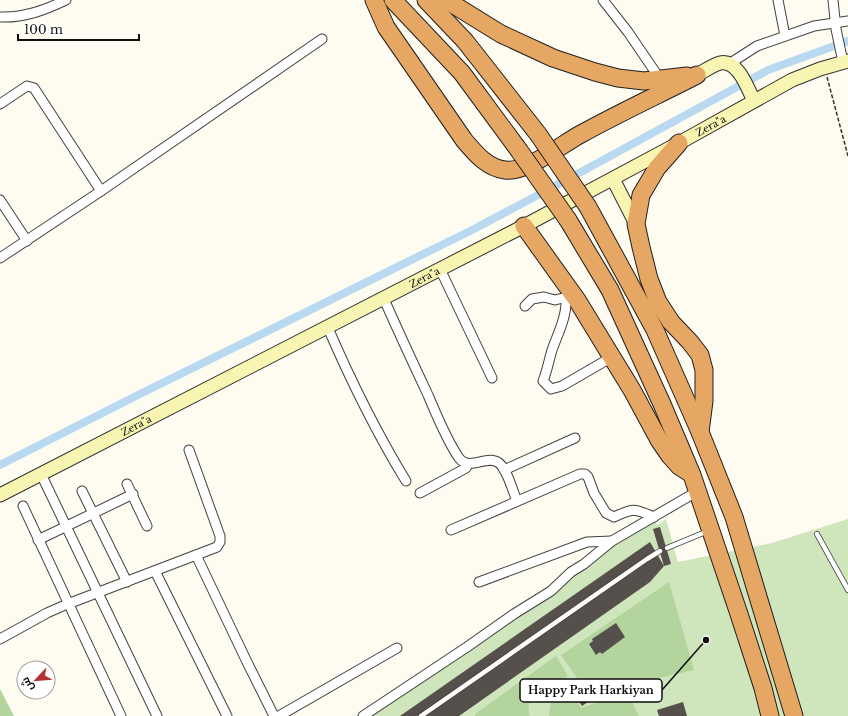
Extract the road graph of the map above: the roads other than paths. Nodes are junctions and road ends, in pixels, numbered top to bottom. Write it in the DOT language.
graph roads {
  1 [pos="66,0"];
  2 [pos="374,0"];
  3 [pos="393,0"];
  4 [pos="426,0"];
  5 [pos="446,0"];
  6 [pos="603,0"];
  7 [pos="778,0"];
  8 [pos="833,0"];
  9 [pos="0,17"];
  10 [pos="848,21"];
  11 [pos="836,26"];
  12 [pos="785,36"];
  13 [pos="322,39"];
  14 [pos="846,62"];
  15 [pos="734,67"];
  16 [pos="697,75"];
  17 [pos="660,79"];
  18 [pos="754,101"];
  19 [pos="0,104"];
  20 [pos="680,143"];
  21 [pos="613,179"];
  22 [pos="100,191"];
  23 [pos="0,200"];
  24 [pos="636,224"];
  25 [pos="524,226"];
  26 [pos="27,241"];
  27 [pos="0,258"];
  28 [pos="440,269"];
  29 [pos="570,296"];
  30 [pos="384,299"];
  31 [pos="524,306"];
  32 [pos="328,328"];
  33 [pos="612,357"];
  34 [pos="492,378"];
  35 [pos="700,432"];
  36 [pos="574,438"];
  37 [pos="189,450"];
  38 [pos="468,464"];
  39 [pos="504,470"];
  40 [pos="42,474"];
  41 [pos="692,475"];
  42 [pos="406,482"];
  43 [pos="127,484"];
  44 [pos="82,491"];
  45 [pos="698,491"];
  46 [pos="420,493"];
  47 [pos="133,494"];
  48 [pos="0,495"];
  49 [pos="517,501"];
  50 [pos="23,506"];
  51 [pos="94,513"];
  52 [pos="654,517"];
  53 [pos="147,526"];
  54 [pos="67,527"];
  55 [pos="711,529"];
  56 [pos="451,530"];
  57 [pos="817,534"];
  58 [pos="38,540"];
  59 [pos="612,540"];
  60 [pos="667,548"];
  61 [pos="660,551"];
  62 [pos="196,555"];
  63 [pos="155,570"];
  64 [pos="127,582"];
  65 [pos="479,582"];
  66 [pos="848,590"];
  67 [pos="98,593"];
  68 [pos="68,604"];
  69 [pos="0,639"];
  70 [pos="397,648"];
  71 [pos="121,716"];
  72 [pos="157,716"];
  73 [pos="227,716"];
  74 [pos="274,716"];
  75 [pos="279,716"];
  76 [pos="362,716"];
  77 [pos="421,716"];
  78 [pos="770,716"];
  79 [pos="794,716"];
  1 -- 9 [label="street"];
  2 -- 16 [label="highway"];
  3 -- 41 [label="highway, bridge"];
  4 -- 35 [label="highway, bridge"];
  5 -- 17 [label="highway"];
  6 -- 17 [label="street"];
  7 -- 12 [label="street"];
  8 -- 11 [label="street"];
  10 -- 11 [label="street"];
  11 -- 12 [label="street"];
  11 -- 14 [label="street"];
  12 -- 15 [label="street"];
  13 -- 22 [label="street"];
  14 -- 18 [label="street, Zera\"a"];
  15 -- 16 [label="street"];
  15 -- 18 [label="street"];
  16 -- 17 [label="highway"];
  18 -- 20 [label="street, Zera\"a"];
  19 -- 22 [label="street"];
  20 -- 21 [label="street, Zera\"a"];
  20 -- 24 [label="highway"];
  21 -- 24 [label="street"];
  21 -- 25 [label="street, Zera\"a"];
  22 -- 26 [label="street"];
  23 -- 26 [label="street"];
  24 -- 35 [label="highway"];
  25 -- 28 [label="street, Zera\"a"];
  25 -- 29 [label="highway"];
  26 -- 27 [label="street"];
  28 -- 30 [label="street, Zera\"a"];
  28 -- 34 [label="street"];
  29 -- 31 [label="street"];
  29 -- 33 [label="highway"];
  29 -- 33 [label="street"];
  30 -- 32 [label="street, Zera\"a"];
  30 -- 38 [label="street"];
  32 -- 40 [label="street, Zera\"a"];
  32 -- 42 [label="street"];
  33 -- 41 [label="highway"];
  35 -- 79 [label="highway"];
  36 -- 39 [label="street"];
  37 -- 62 [label="street"];
  38 -- 39 [label="street"];
  38 -- 46 [label="street"];
  39 -- 49 [label="street"];
  40 -- 48 [label="street, Zera\"a"];
  40 -- 54 [label="street"];
  41 -- 45 [label="highway"];
  43 -- 47 [label="street"];
  44 -- 51 [label="street"];
  45 -- 52 [label="street"];
  45 -- 55 [label="highway"];
  47 -- 51 [label="street"];
  47 -- 53 [label="street"];
  49 -- 52 [label="street"];
  49 -- 56 [label="street"];
  50 -- 58 [label="street"];
  51 -- 54 [label="street"];
  51 -- 64 [label="street"];
  52 -- 59 [label="street"];
  54 -- 58 [label="street"];
  54 -- 67 [label="street"];
  55 -- 60 [label="lane"];
  55 -- 78 [label="highway"];
  57 -- 66 [label="lane"];
  58 -- 68 [label="street"];
  59 -- 65 [label="street"];
  59 -- 76 [label="street"];
  61 -- 77 [label="lane"];
  62 -- 63 [label="street"];
  62 -- 74 [label="street"];
  63 -- 64 [label="street"];
  63 -- 73 [label="street"];
  64 -- 67 [label="street"];
  67 -- 68 [label="street"];
  67 -- 72 [label="street"];
  68 -- 69 [label="street"];
  68 -- 71 [label="street"];
  70 -- 75 [label="street"];
}
